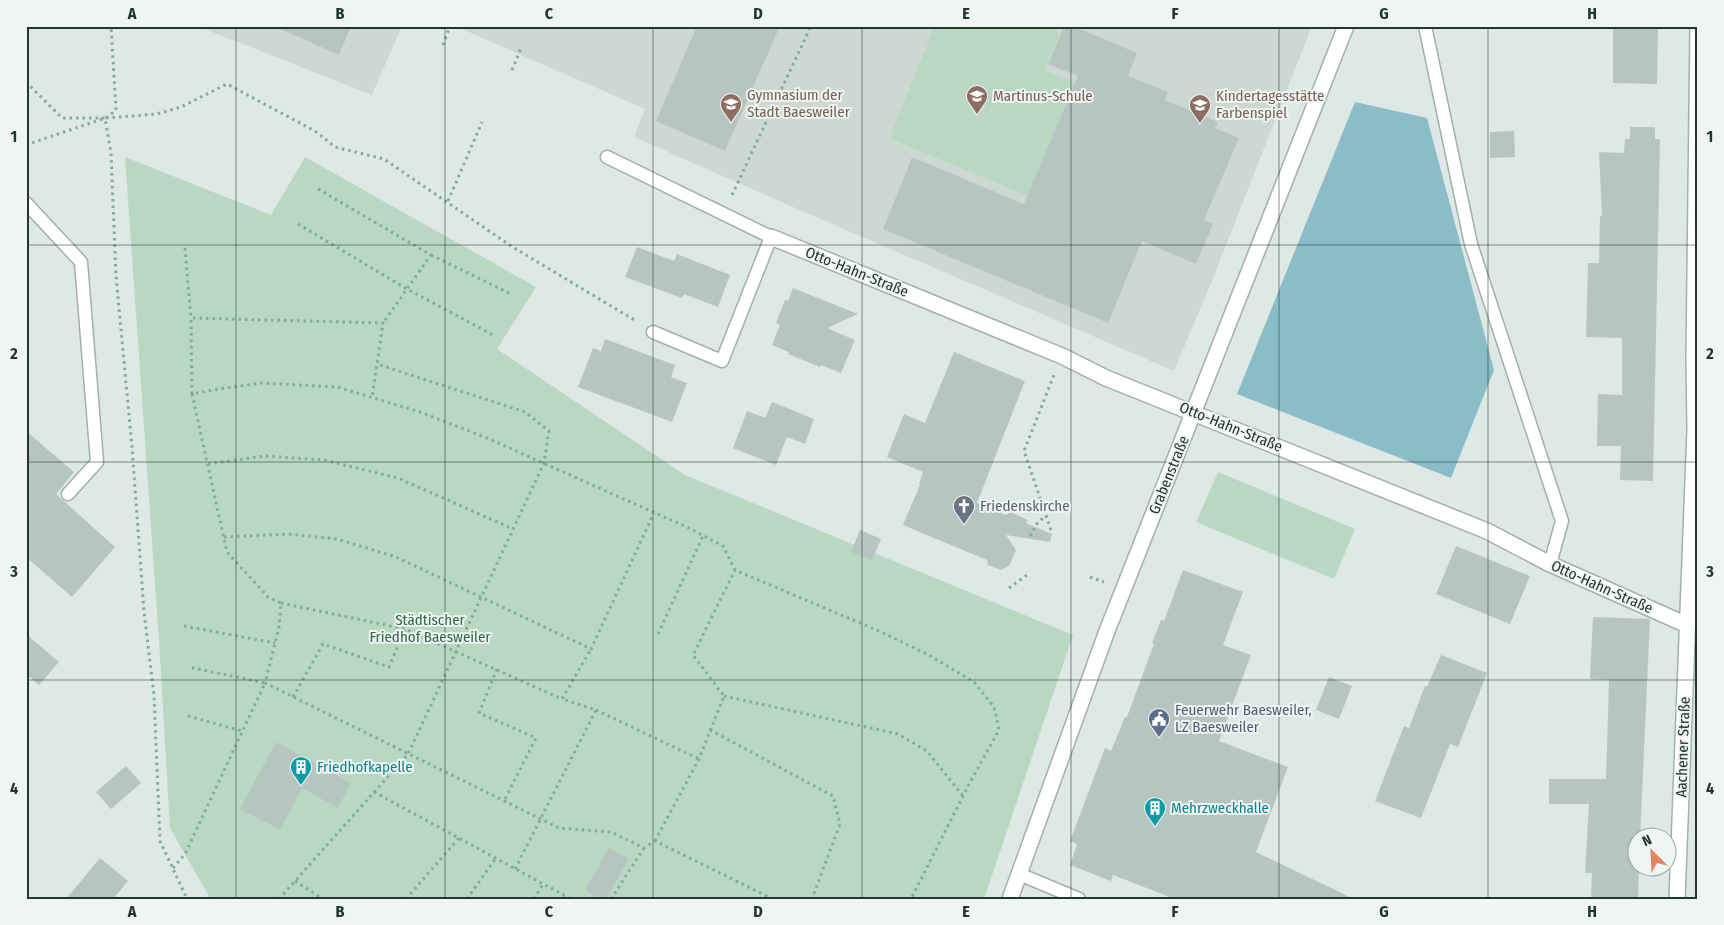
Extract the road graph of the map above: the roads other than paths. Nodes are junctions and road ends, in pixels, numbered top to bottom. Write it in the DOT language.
graph roads {
  1 [pos="1346,26"];
  2 [pos="1425,26"];
  3 [pos="1698,26"];
  4 [pos="607,157"];
  5 [pos="26,203"];
  6 [pos="771,237"];
  7 [pos="654,332"];
  8 [pos="1194,412"];
  9 [pos="68,494"];
  10 [pos="1550,564"];
  11 [pos="1687,625"];
  12 [pos="1019,874"];
  13 [pos="1010,899"];
  14 [pos="1079,899"];
  15 [pos="1677,899"];
  1 -- 8 [label="street, Grabenstraße"];
  2 -- 10 [label="lane"];
  3 -- 11 [label="street, Aachener Straße"];
  4 -- 6 [label="lane"];
  5 -- 9 [label="lane"];
  6 -- 7 [label="lane"];
  6 -- 8 [label="street, Otto-Hahn-Straße"];
  8 -- 10 [label="street, Otto-Hahn-Straße"];
  8 -- 12 [label="street, Grabenstraße"];
  10 -- 11 [label="street, Otto-Hahn-Straße"];
  11 -- 15 [label="street, Aachener Straße"];
  12 -- 13 [label="street, Grabenstraße"];
  12 -- 14 [label="lane"];
}
